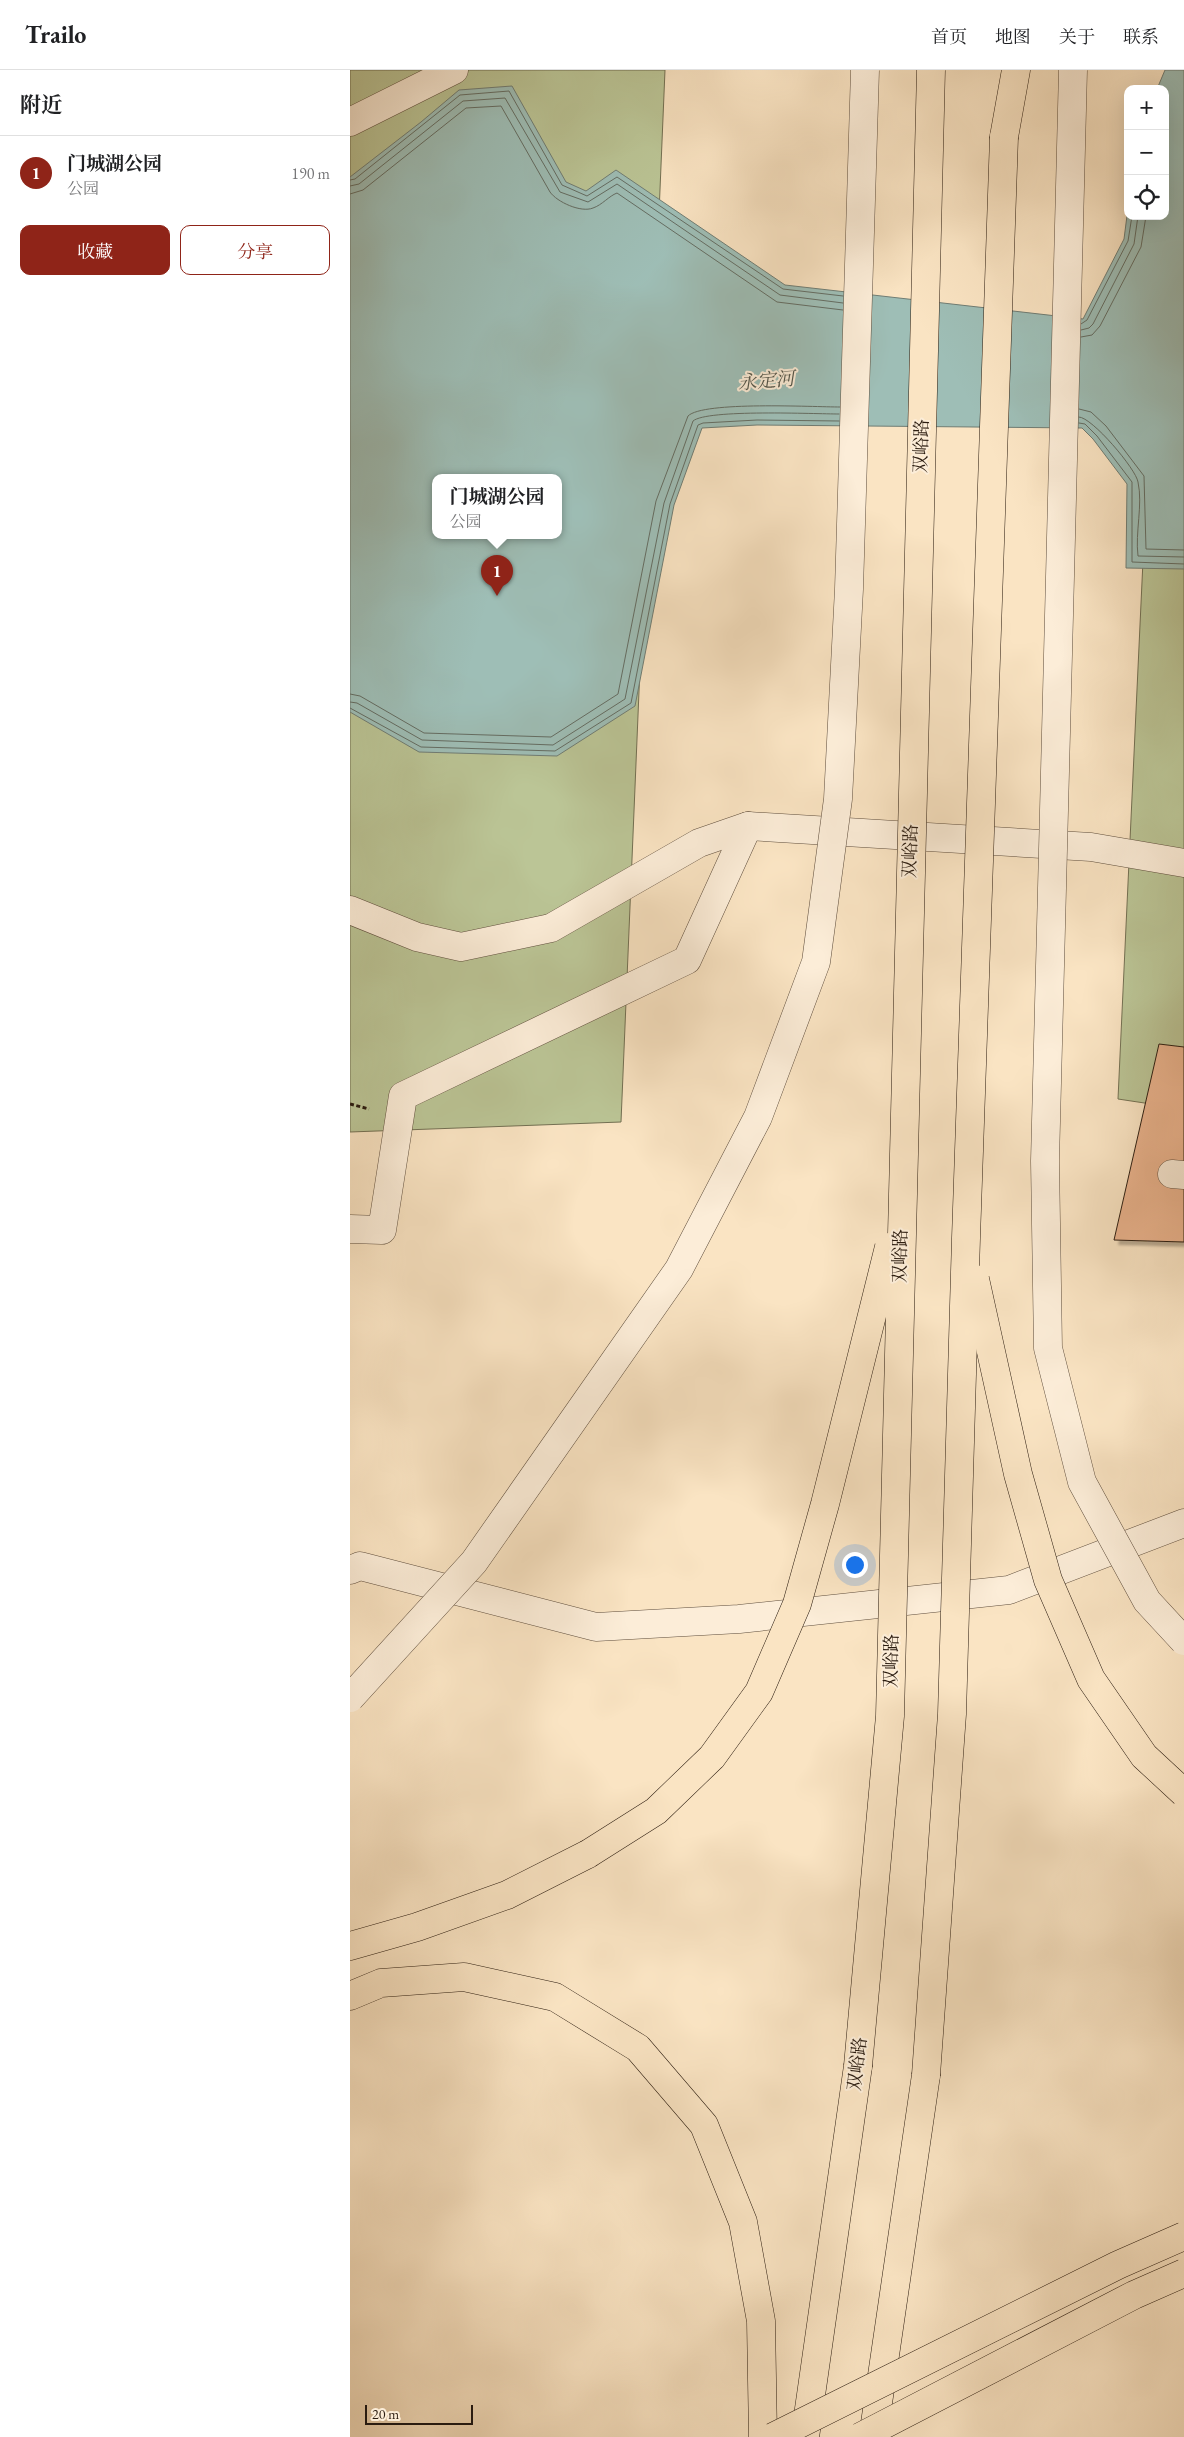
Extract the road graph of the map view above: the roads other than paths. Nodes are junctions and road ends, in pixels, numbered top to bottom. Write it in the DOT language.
graph roads {
  1 [pos="454,70"];
  2 [pos="865,70"];
  3 [pos="931,70"];
  4 [pos="1006,70"];
  5 [pos="1016,70"];
  6 [pos="1073,70"];
  7 [pos="350,122"];
  8 [pos="1004,137"];
  9 [pos="748,826"];
  10 [pos="1184,863"];
  11 [pos="350,910"];
  12 [pos="901,1197"];
  13 [pos="350,1229"];
  14 [pos="966,1238"];
  15 [pos="1184,1523"];
  16 [pos="350,1570"];
  17 [pos="1184,1641"];
  18 [pos="350,1698"];
  19 [pos="1184,1793"];
  20 [pos="350,1946"];
  21 [pos="350,1996"];
  22 [pos="1184,2236"];
  23 [pos="1184,2273"];
  24 [pos="763,2437"];
  25 [pos="773,2437"];
  26 [pos="805,2437"];
  27 [pos="860,2437"];
  28 [pos="872,2437"];
  1 -- 7 [label="street"];
  2 -- 18 [label="street, bridge"];
  3 -- 12 [label="highway, 双峪路, bridge"];
  4 -- 8 [label="highway"];
  5 -- 8 [label="highway"];
  6 -- 17 [label="street, bridge"];
  8 -- 14 [label="highway, bridge"];
  9 -- 10 [label="street"];
  9 -- 11 [label="street"];
  9 -- 13 [label="street"];
  12 -- 20 [label="highway, bridge"];
  12 -- 26 [label="highway, 双峪路, bridge"];
  14 -- 19 [label="highway, bridge"];
  14 -- 28 [label="highway, bridge"];
  15 -- 16 [label="street"];
  21 -- 24 [label="highway"];
  22 -- 25 [label="highway, bridge"];
  23 -- 27 [label="highway, bridge"];
}
